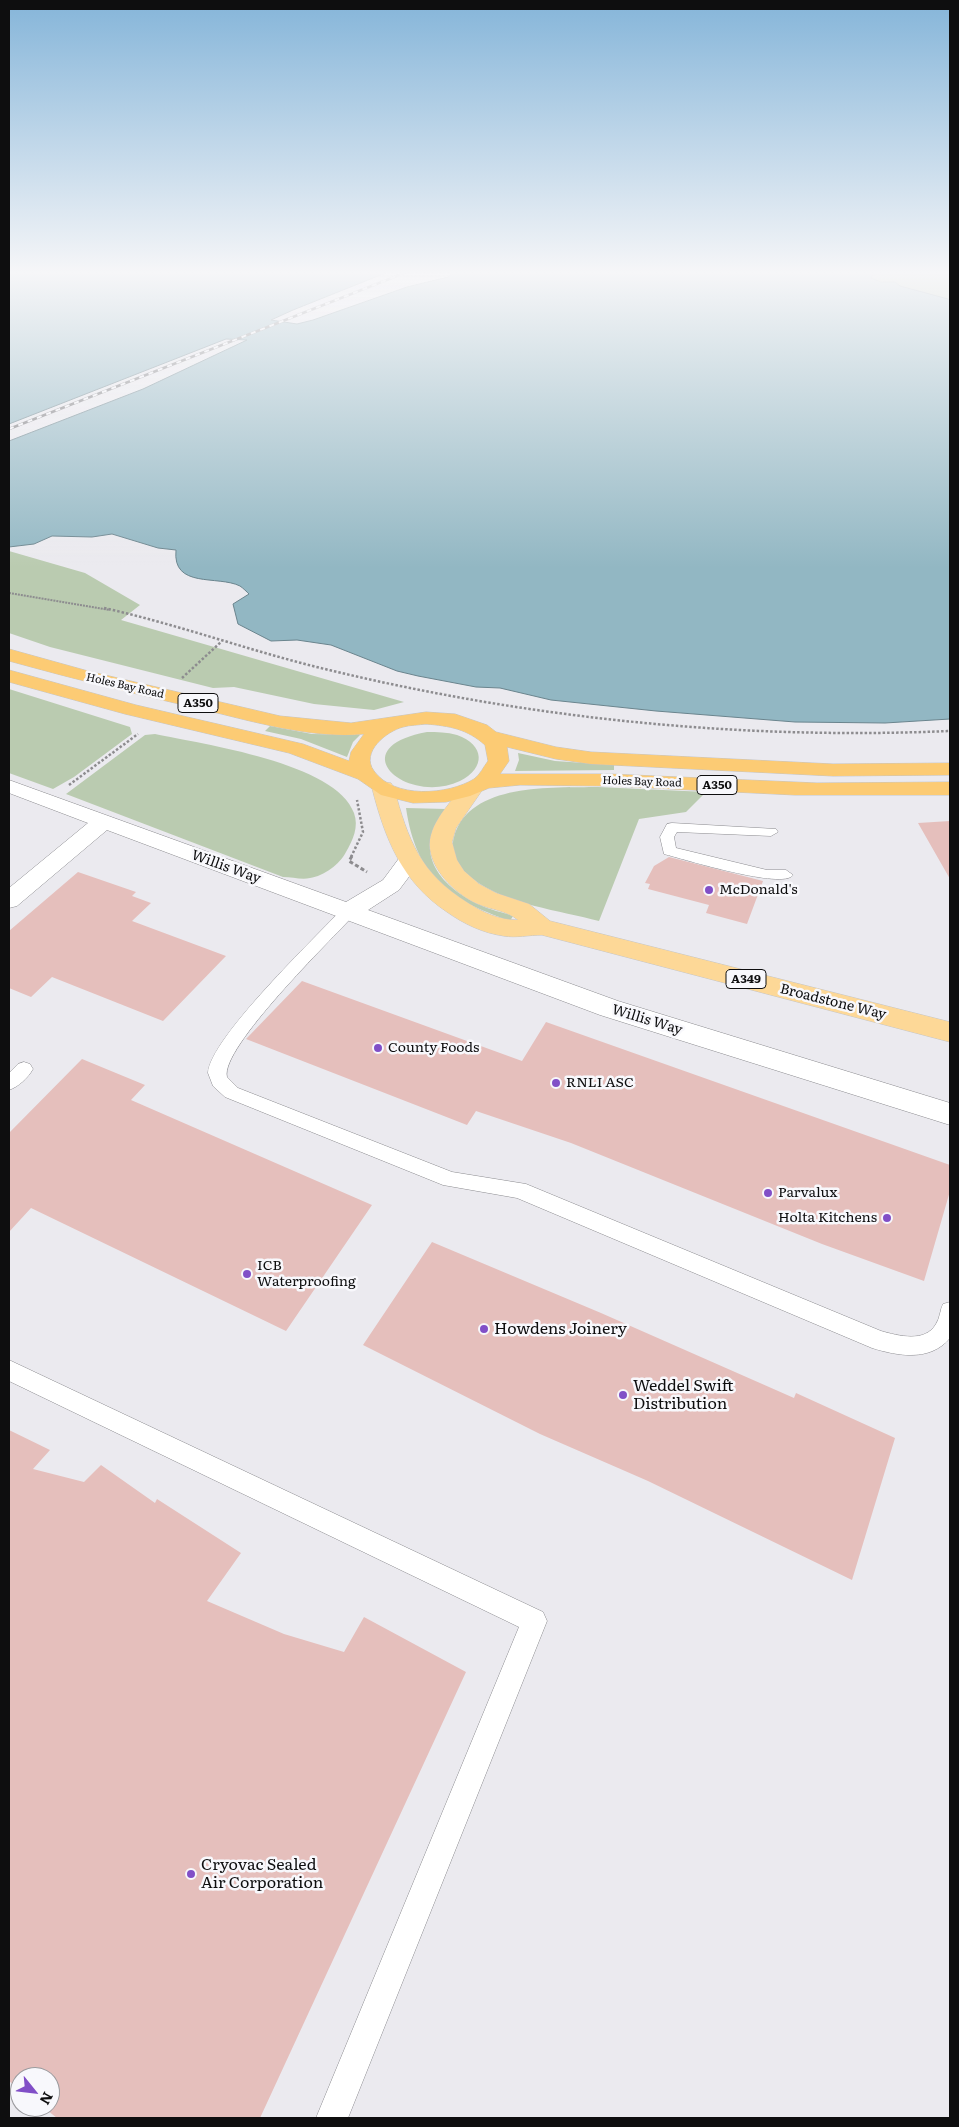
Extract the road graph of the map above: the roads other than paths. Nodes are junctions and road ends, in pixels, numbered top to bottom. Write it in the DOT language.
graph roads {
  1 [pos="9,655"];
  2 [pos="9,676"];
  3 [pos="390,725"];
  4 [pos="493,738"];
  5 [pos="950,769"];
  6 [pos="374,782"];
  7 [pos="9,786"];
  8 [pos="478,786"];
  9 [pos="950,789"];
  10 [pos="104,821"];
  11 [pos="771,832"];
  12 [pos="408,862"];
  13 [pos="786,875"];
  14 [pos="9,900"];
  15 [pos="349,911"];
  16 [pos="542,927"];
  17 [pos="950,1032"];
  18 [pos="24,1069"];
  19 [pos="9,1083"];
  20 [pos="950,1114"];
  21 [pos="950,1311"];
  22 [pos="9,1370"];
  23 [pos="332,2118"];
  1 -- 3 [label="highway, Holes Bay Road / A350"];
  2 -- 6 [label="highway, Holes Bay Road / A350"];
  3 -- 4 [label="highway"];
  3 -- 6 [label="highway"];
  4 -- 5 [label="highway, Holes Bay Road / A350"];
  4 -- 8 [label="highway"];
  6 -- 8 [label="highway"];
  6 -- 12 [label="main road, Broadstone Way / A349"];
  7 -- 10 [label="street, Willis Way"];
  8 -- 9 [label="highway, Holes Bay Road / A350"];
  8 -- 16 [label="main road, Broadstone Way / A349"];
  10 -- 14 [label="street"];
  10 -- 15 [label="street, Willis Way"];
  11 -- 13 [label="lane"];
  12 -- 15 [label="street"];
  12 -- 16 [label="main road, Broadstone Way / A349"];
  15 -- 20 [label="street, Willis Way"];
  15 -- 21 [label="lane"];
  16 -- 17 [label="main road, Broadstone Way / A349"];
  18 -- 19 [label="lane"];
  22 -- 23 [label="lane"];
}
